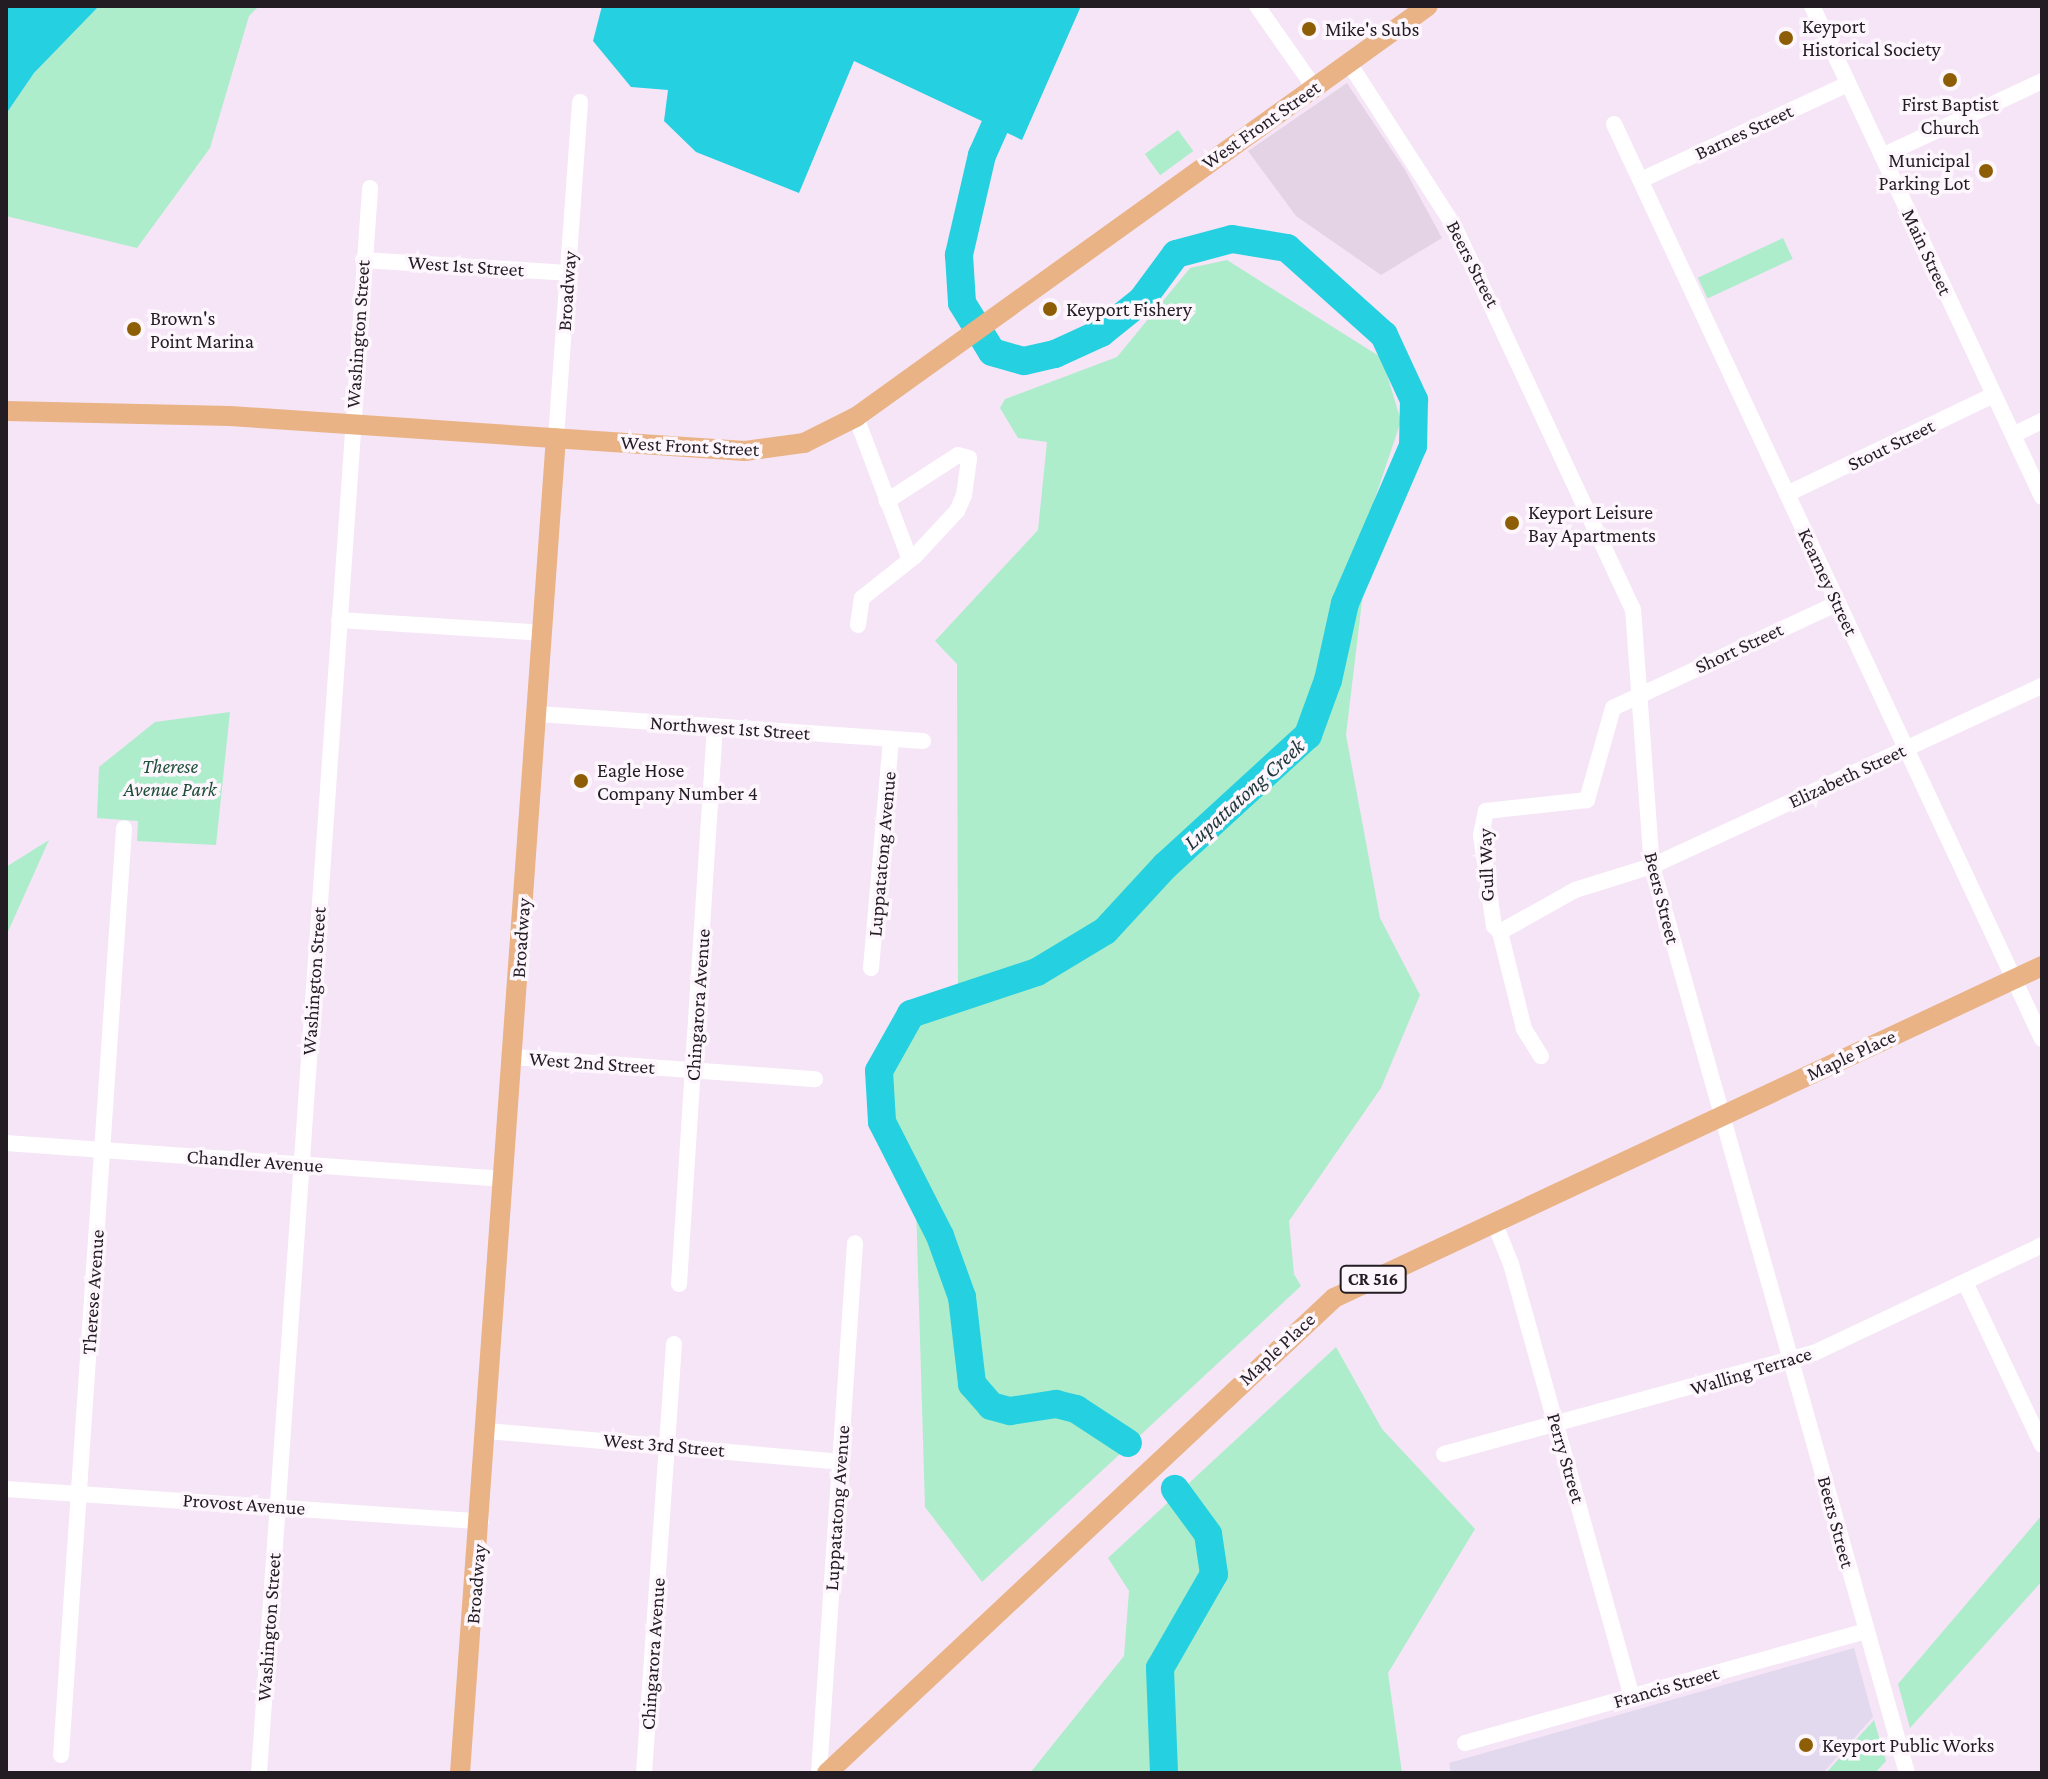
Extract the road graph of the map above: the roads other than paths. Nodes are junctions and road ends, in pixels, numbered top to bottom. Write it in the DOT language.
graph roads {
  1 [pos="1257,6"];
  2 [pos="1428,6"];
  3 [pos="1812,6"];
  4 [pos="1349,63"];
  5 [pos="2042,81"];
  6 [pos="1848,84"];
  7 [pos="1314,87"];
  8 [pos="580,102"];
  9 [pos="1614,124"];
  10 [pos="1882,156"];
  11 [pos="1641,180"];
  12 [pos="370,188"];
  13 [pos="363,260"];
  14 [pos="568,273"];
  15 [pos="1994,395"];
  16 [pos="6,411"];
  17 [pos="856,417"];
  18 [pos="2042,421"];
  19 [pos="352,423"];
  20 [pos="2013,435"];
  21 [pos="556,438"];
  22 [pos="1787,494"];
  23 [pos="2042,497"];
  24 [pos="887,501"];
  25 [pos="910,560"];
  26 [pos="1838,603"];
  27 [pos="339,620"];
  28 [pos="858,625"];
  29 [pos="543,633"];
  30 [pos="2042,686"];
  31 [pos="1642,695"];
  32 [pos="538,714"];
  33 [pos="715,726"];
  34 [pos="891,739"];
  35 [pos="923,741"];
  36 [pos="1905,750"];
  37 [pos="124,828"];
  38 [pos="1652,866"];
  39 [pos="1500,932"];
  40 [pos="2042,966"];
  41 [pos="871,968"];
  42 [pos="2014,979"];
  43 [pos="2042,1039"];
  44 [pos="1541,1056"];
  45 [pos="513,1057"];
  46 [pos="693,1070"];
  47 [pos="815,1079"];
  48 [pos="1722,1115"];
  49 [pos="6,1143"];
  50 [pos="102,1150"];
  51 [pos="301,1164"];
  52 [pos="505,1179"];
  53 [pos="1494,1222"];
  54 [pos="855,1243"];
  55 [pos="2042,1245"];
  56 [pos="1965,1282"];
  57 [pos="679,1284"];
  58 [pos="674,1344"];
  59 [pos="1791,1361"];
  60 [pos="1557,1424"];
  61 [pos="488,1431"];
  62 [pos="667,1445"];
  63 [pos="2042,1445"];
  64 [pos="1444,1454"];
  65 [pos="840,1462"];
  66 [pos="6,1489"];
  67 [pos="79,1493"];
  68 [pos="277,1507"];
  69 [pos="481,1521"];
  70 [pos="1866,1631"];
  71 [pos="1632,1697"];
  72 [pos="1465,1743"];
  73 [pos="61,1755"];
  74 [pos="259,1773"];
  75 [pos="460,1773"];
  76 [pos="644,1773"];
  77 [pos="819,1773"];
  78 [pos="827,1773"];
  79 [pos="1907,1773"];
  1 -- 7 [label="street"];
  2 -- 4 [label="main road, West Front Street"];
  3 -- 6 [label="street, Main Street"];
  4 -- 7 [label="main road, West Front Street"];
  4 -- 31 [label="street, Beers Street"];
  5 -- 10 [label="street"];
  6 -- 10 [label="street, Main Street"];
  6 -- 11 [label="street, Barnes Street"];
  7 -- 17 [label="main road, West Front Street"];
  8 -- 14 [label="street, Broadway"];
  9 -- 11 [label="street, Kearney Street"];
  10 -- 15 [label="street, Main Street"];
  11 -- 22 [label="street, Kearney Street"];
  12 -- 13 [label="street, Washington Street"];
  13 -- 14 [label="street, West 1st Street"];
  13 -- 19 [label="street, Washington Street"];
  14 -- 21 [label="street, Broadway"];
  15 -- 20 [label="street, Main Street"];
  15 -- 22 [label="street, Stout Street"];
  16 -- 19 [label="main road, West Front Street"];
  17 -- 21 [label="main road, West Front Street"];
  17 -- 24 [label="street"];
  18 -- 20 [label="street"];
  19 -- 21 [label="main road, West Front Street"];
  19 -- 27 [label="street, Washington Street"];
  20 -- 23 [label="street, Main Street"];
  21 -- 29 [label="main road, Broadway"];
  22 -- 26 [label="street, Kearney Street"];
  24 -- 25 [label="street"];
  24 -- 25 [label="street"];
  25 -- 28 [label="street"];
  26 -- 31 [label="street, Short Street"];
  26 -- 36 [label="street, Kearney Street"];
  27 -- 29 [label="street"];
  27 -- 51 [label="street, Washington Street"];
  29 -- 32 [label="main road, Broadway"];
  30 -- 36 [label="street, Elizabeth Street"];
  31 -- 38 [label="street, Beers Street"];
  31 -- 39 [label="street, Gull Way"];
  32 -- 33 [label="street, Northwest 1st Street"];
  32 -- 45 [label="main road, Broadway"];
  33 -- 34 [label="street, Northwest 1st Street"];
  33 -- 46 [label="street, Chingarora Avenue"];
  34 -- 35 [label="street, Northwest 1st Street"];
  34 -- 41 [label="street, Luppatatong Avenue"];
  36 -- 38 [label="street, Elizabeth Street"];
  36 -- 42 [label="street, Kearney Street"];
  37 -- 50 [label="street, Therese Avenue"];
  38 -- 39 [label="street, Gull Way"];
  38 -- 48 [label="street, Beers Street"];
  39 -- 44 [label="street"];
  40 -- 42 [label="main road, Maple Place / CR 516"];
  42 -- 43 [label="street, Kearney Street"];
  42 -- 48 [label="main road, Maple Place / CR 516"];
  45 -- 46 [label="street, West 2nd Street"];
  45 -- 52 [label="main road, Broadway"];
  46 -- 47 [label="street, West 2nd Street"];
  46 -- 57 [label="street, Chingarora Avenue"];
  48 -- 53 [label="main road, Maple Place / CR 516"];
  48 -- 59 [label="street, Beers Street"];
  49 -- 50 [label="street, Chandler Avenue"];
  50 -- 51 [label="street, Chandler Avenue"];
  50 -- 67 [label="street, Therese Avenue"];
  51 -- 52 [label="street, Chandler Avenue"];
  51 -- 68 [label="street, Washington Street"];
  52 -- 61 [label="main road, Broadway"];
  53 -- 60 [label="street, Perry Street"];
  53 -- 78 [label="main road, Maple Place / CR 516"];
  54 -- 65 [label="street, Luppatatong Avenue"];
  55 -- 56 [label="street, Walling Terrace"];
  56 -- 59 [label="street, Walling Terrace"];
  56 -- 63 [label="street"];
  58 -- 62 [label="street, Chingarora Avenue"];
  59 -- 60 [label="street, Walling Terrace"];
  59 -- 70 [label="street, Beers Street"];
  60 -- 64 [label="street, Walling Terrace"];
  60 -- 71 [label="street, Perry Street"];
  61 -- 62 [label="street, West 3rd Street"];
  61 -- 69 [label="main road, Broadway"];
  62 -- 65 [label="street, West 3rd Street"];
  62 -- 76 [label="street, Chingarora Avenue"];
  65 -- 77 [label="street, Luppatatong Avenue"];
  66 -- 67 [label="street, Provost Avenue"];
  67 -- 68 [label="street, Provost Avenue"];
  67 -- 73 [label="street, Therese Avenue"];
  68 -- 69 [label="street, Provost Avenue"];
  68 -- 74 [label="street, Washington Street"];
  69 -- 75 [label="main road, Broadway"];
  70 -- 71 [label="street, Francis Street"];
  70 -- 79 [label="street, Beers Street"];
  71 -- 72 [label="street, Francis Street"];
}
